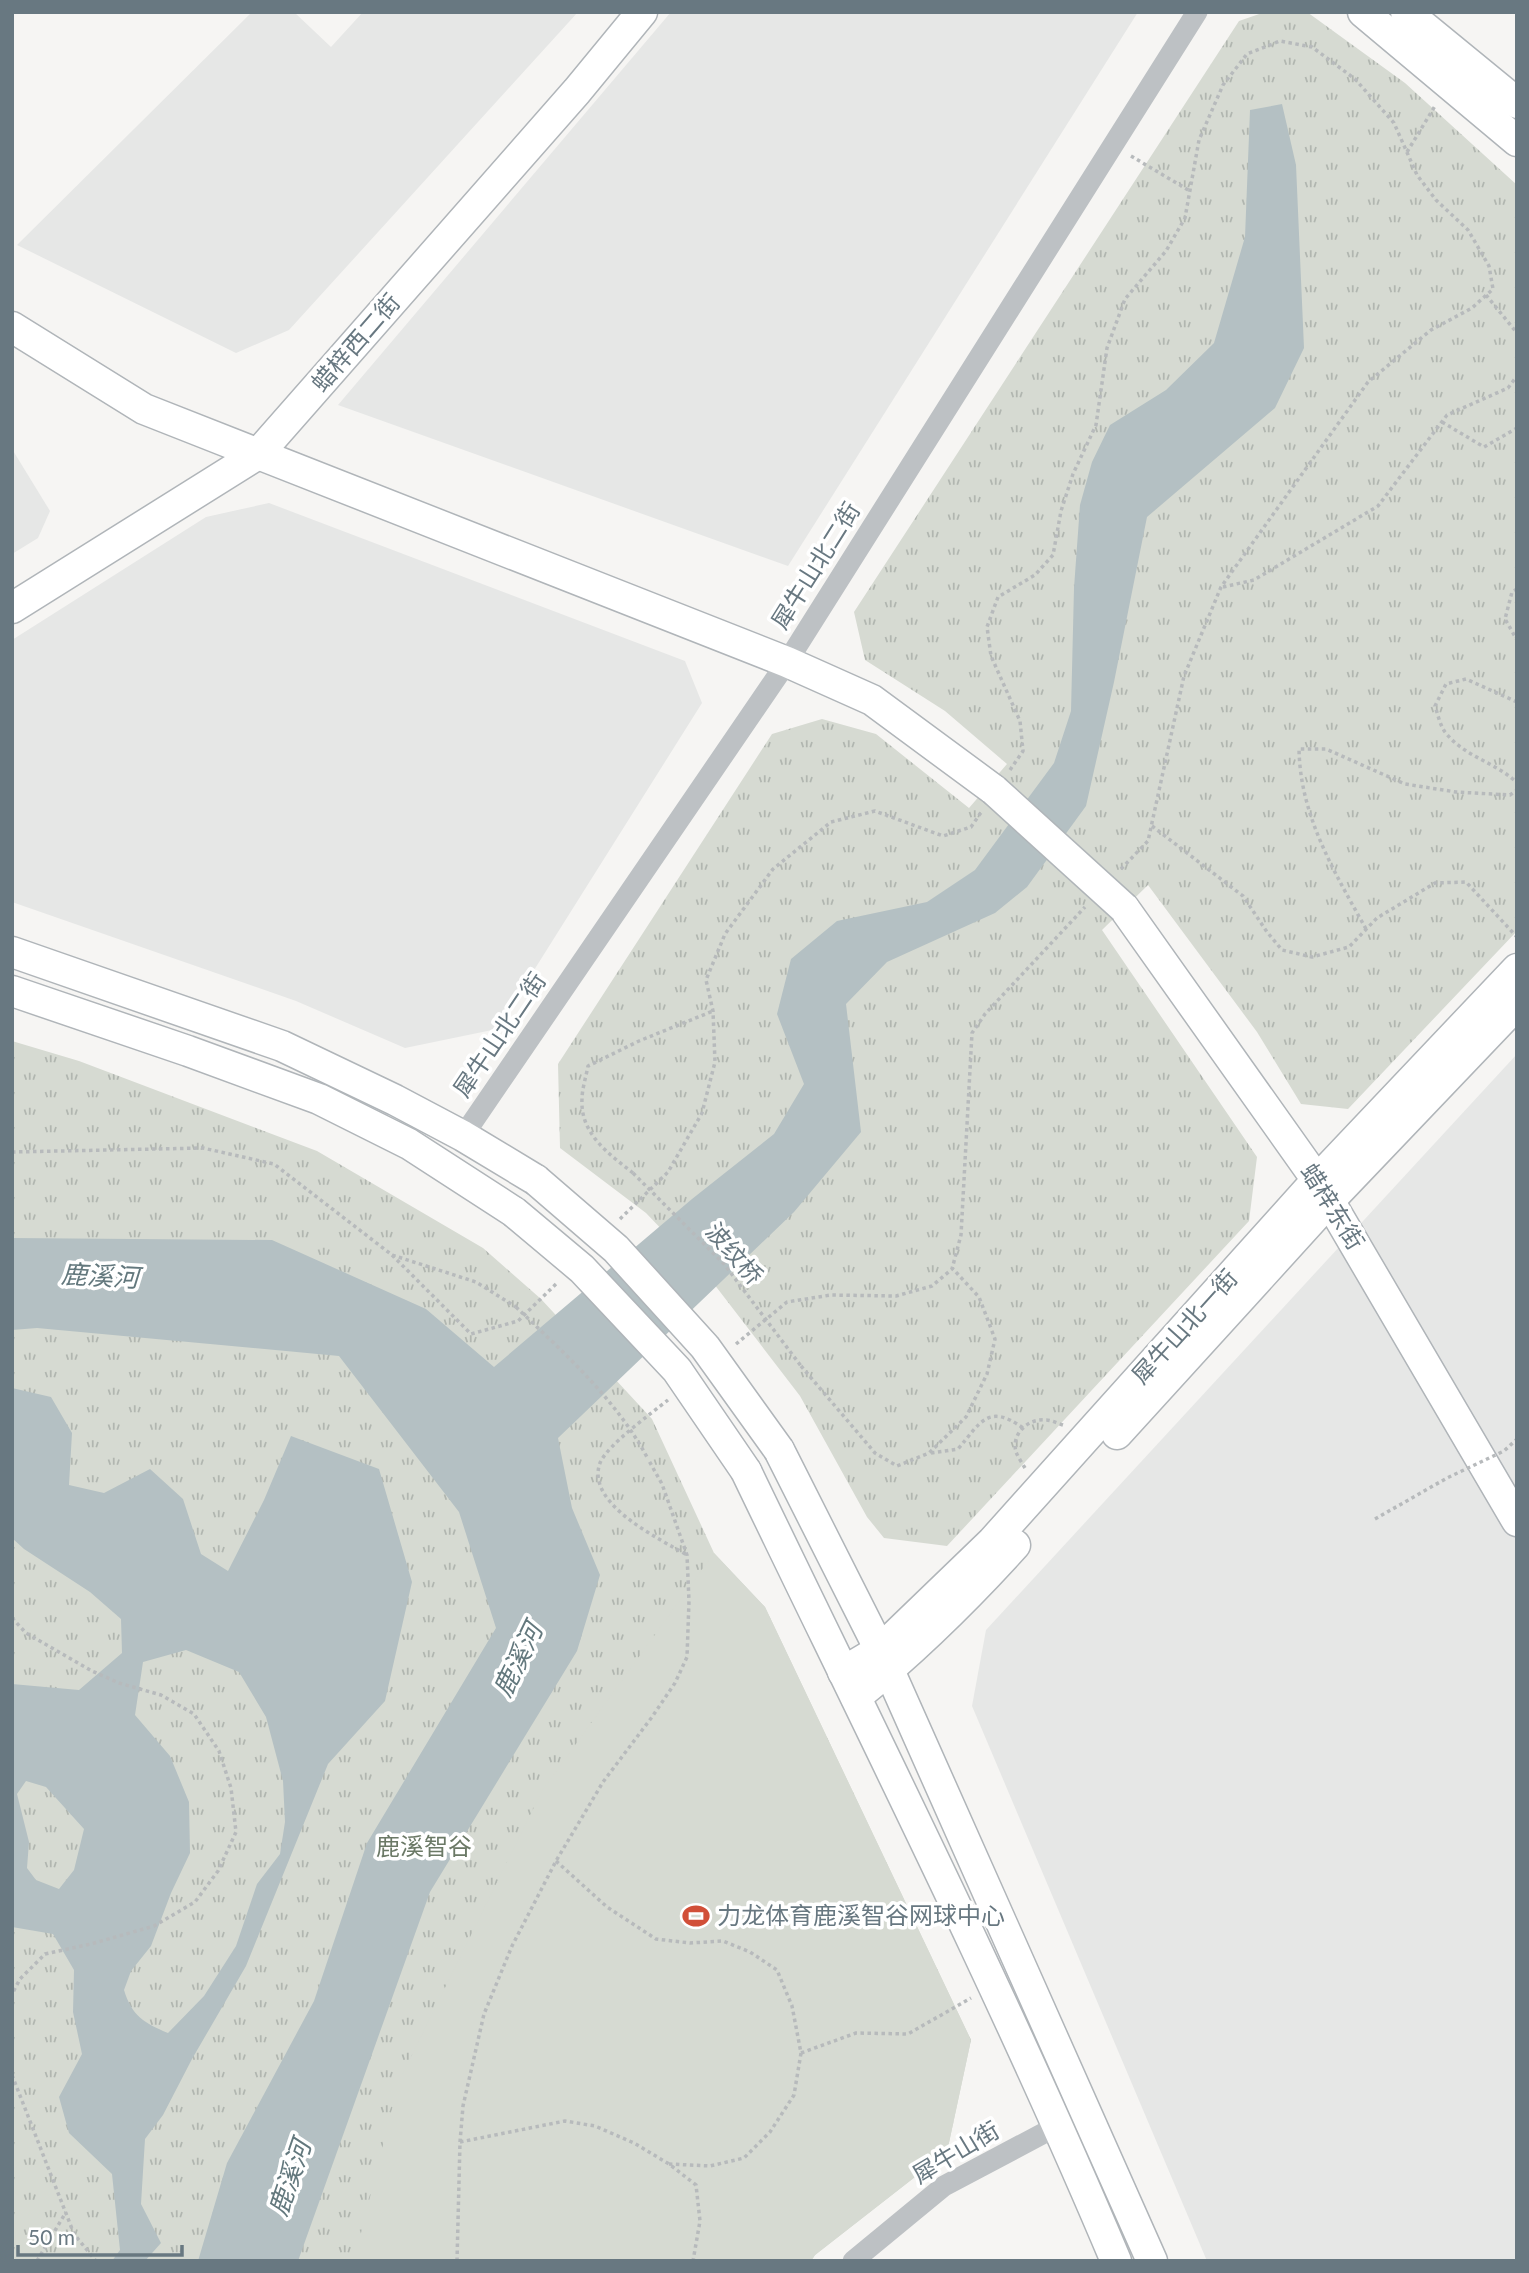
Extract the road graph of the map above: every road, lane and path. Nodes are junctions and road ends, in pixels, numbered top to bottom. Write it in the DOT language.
graph roads {
  1 [pos="642,12"];
  2 [pos="1196,12"];
  3 [pos="1363,12"];
  4 [pos="1406,12"];
  5 [pos="1448,83"];
  6 [pos="1517,103"];
  7 [pos="1517,141"];
  8 [pos="1113,145"];
  9 [pos="1407,152"];
  10 [pos="1190,191"];
  11 [pos="1486,295"];
  12 [pos="12,327"];
  13 [pos="1517,333"];
  14 [pos="1517,376"];
  15 [pos="1441,422"];
  16 [pos="1517,428"];
  17 [pos="258,454"];
  18 [pos="1221,587"];
  19 [pos="1517,589"];
  20 [pos="12,608"];
  21 [pos="1517,640"];
  22 [pos="787,662"];
  23 [pos="1517,702"];
  24 [pos="1517,783"];
  25 [pos="1517,790"];
  26 [pos="1152,826"];
  27 [pos="1366,929"];
  28 [pos="1517,937"];
  29 [pos="12,952"];
  30 [pos="1517,969"];
  31 [pos="12,991"];
  32 [pos="1517,1004"];
  33 [pos="713,1011"];
  34 [pos="463,1136"];
  35 [pos="12,1152"];
  36 [pos="1323,1190"];
  37 [pos="953,1269"];
  38 [pos="1066,1426"];
  39 [pos="1023,1428"];
  40 [pos="1517,1439"];
  41 [pos="929,1453"];
  42 [pos="1026,1469"];
  43 [pos="1375,1519"];
  44 [pos="1517,1521"];
  45 [pos="12,1618"];
  46 [pos="884,1660"];
  47 [pos="850,1685"];
  48 [pos="556,1861"];
  49 [pos="992,1983"];
  50 [pos="12,1994"];
  51 [pos="801,2053"];
  52 [pos="12,2075"];
  53 [pos="1059,2125"];
  54 [pos="460,2142"];
  55 [pos="669,2164"];
  56 [pos="66,2212"];
  57 [pos="37,2261"];
  58 [pos="96,2261"];
  59 [pos="457,2261"];
  60 [pos="693,2261"];
  61 [pos="853,2261"];
  62 [pos="1116,2261"];
  63 [pos="1152,2261"];
  1 -- 17 [label="street, 蜡梓西二街"];
  2 -- 8 [label="street, 犀牛山北二街"];
  3 -- 5 [label="street"];
  4 -- 6 [label="street"];
  5 -- 7 [label="street"];
  5 -- 9 [label="path"];
  8 -- 10 [label="path"];
  8 -- 22 [label="street, 犀牛山北二街"];
  11 -- 13 [label="path"];
  12 -- 17 [label="street, 蜡梓东街"];
  14 -- 15 [label="path"];
  15 -- 16 [label="path"];
  15 -- 18 [label="path"];
  17 -- 20 [label="street, 蜡梓西二街"];
  17 -- 22 [label="street, 蜡梓东街"];
  19 -- 21 [label="path"];
  22 -- 34 [label="street, 犀牛山北二街"];
  22 -- 36 [label="street, 蜡梓东街, bridge"];
  23 -- 24 [label="path"];
  25 -- 27 [label="path"];
  26 -- 27 [label="path"];
  27 -- 28 [label="path"];
  29 -- 34 [label="street"];
  30 -- 36 [label="street, 犀牛山北一街"];
  31 -- 47 [label="street, bridge"];
  32 -- 36 [label="street, 犀牛山北一街"];
  33 -- 41 [label="path, 波纹桥, bridge"];
  34 -- 46 [label="street, bridge"];
  35 -- 48 [label="path, bridge"];
  36 -- 44 [label="street, 蜡梓东街"];
  36 -- 46 [label="street, 犀牛山北一街"];
  37 -- 41 [label="path"];
  38 -- 39 [label="path"];
  39 -- 41 [label="path, 波纹桥"];
  39 -- 42 [label="path"];
  40 -- 43 [label="path, bridge"];
  45 -- 50 [label="path"];
  46 -- 47 [label="street, 犀牛山北一街"];
  46 -- 63 [label="street"];
  47 -- 49 [label="street"];
  48 -- 51 [label="path"];
  48 -- 54 [label="path"];
  49 -- 51 [label="path"];
  49 -- 53 [label="street"];
  51 -- 55 [label="path"];
  52 -- 56 [label="path"];
  53 -- 61 [label="street, 犀牛山街"];
  53 -- 62 [label="street"];
  54 -- 55 [label="path"];
  54 -- 59 [label="path"];
  55 -- 60 [label="path"];
  56 -- 57 [label="path"];
  56 -- 58 [label="path"];
}
